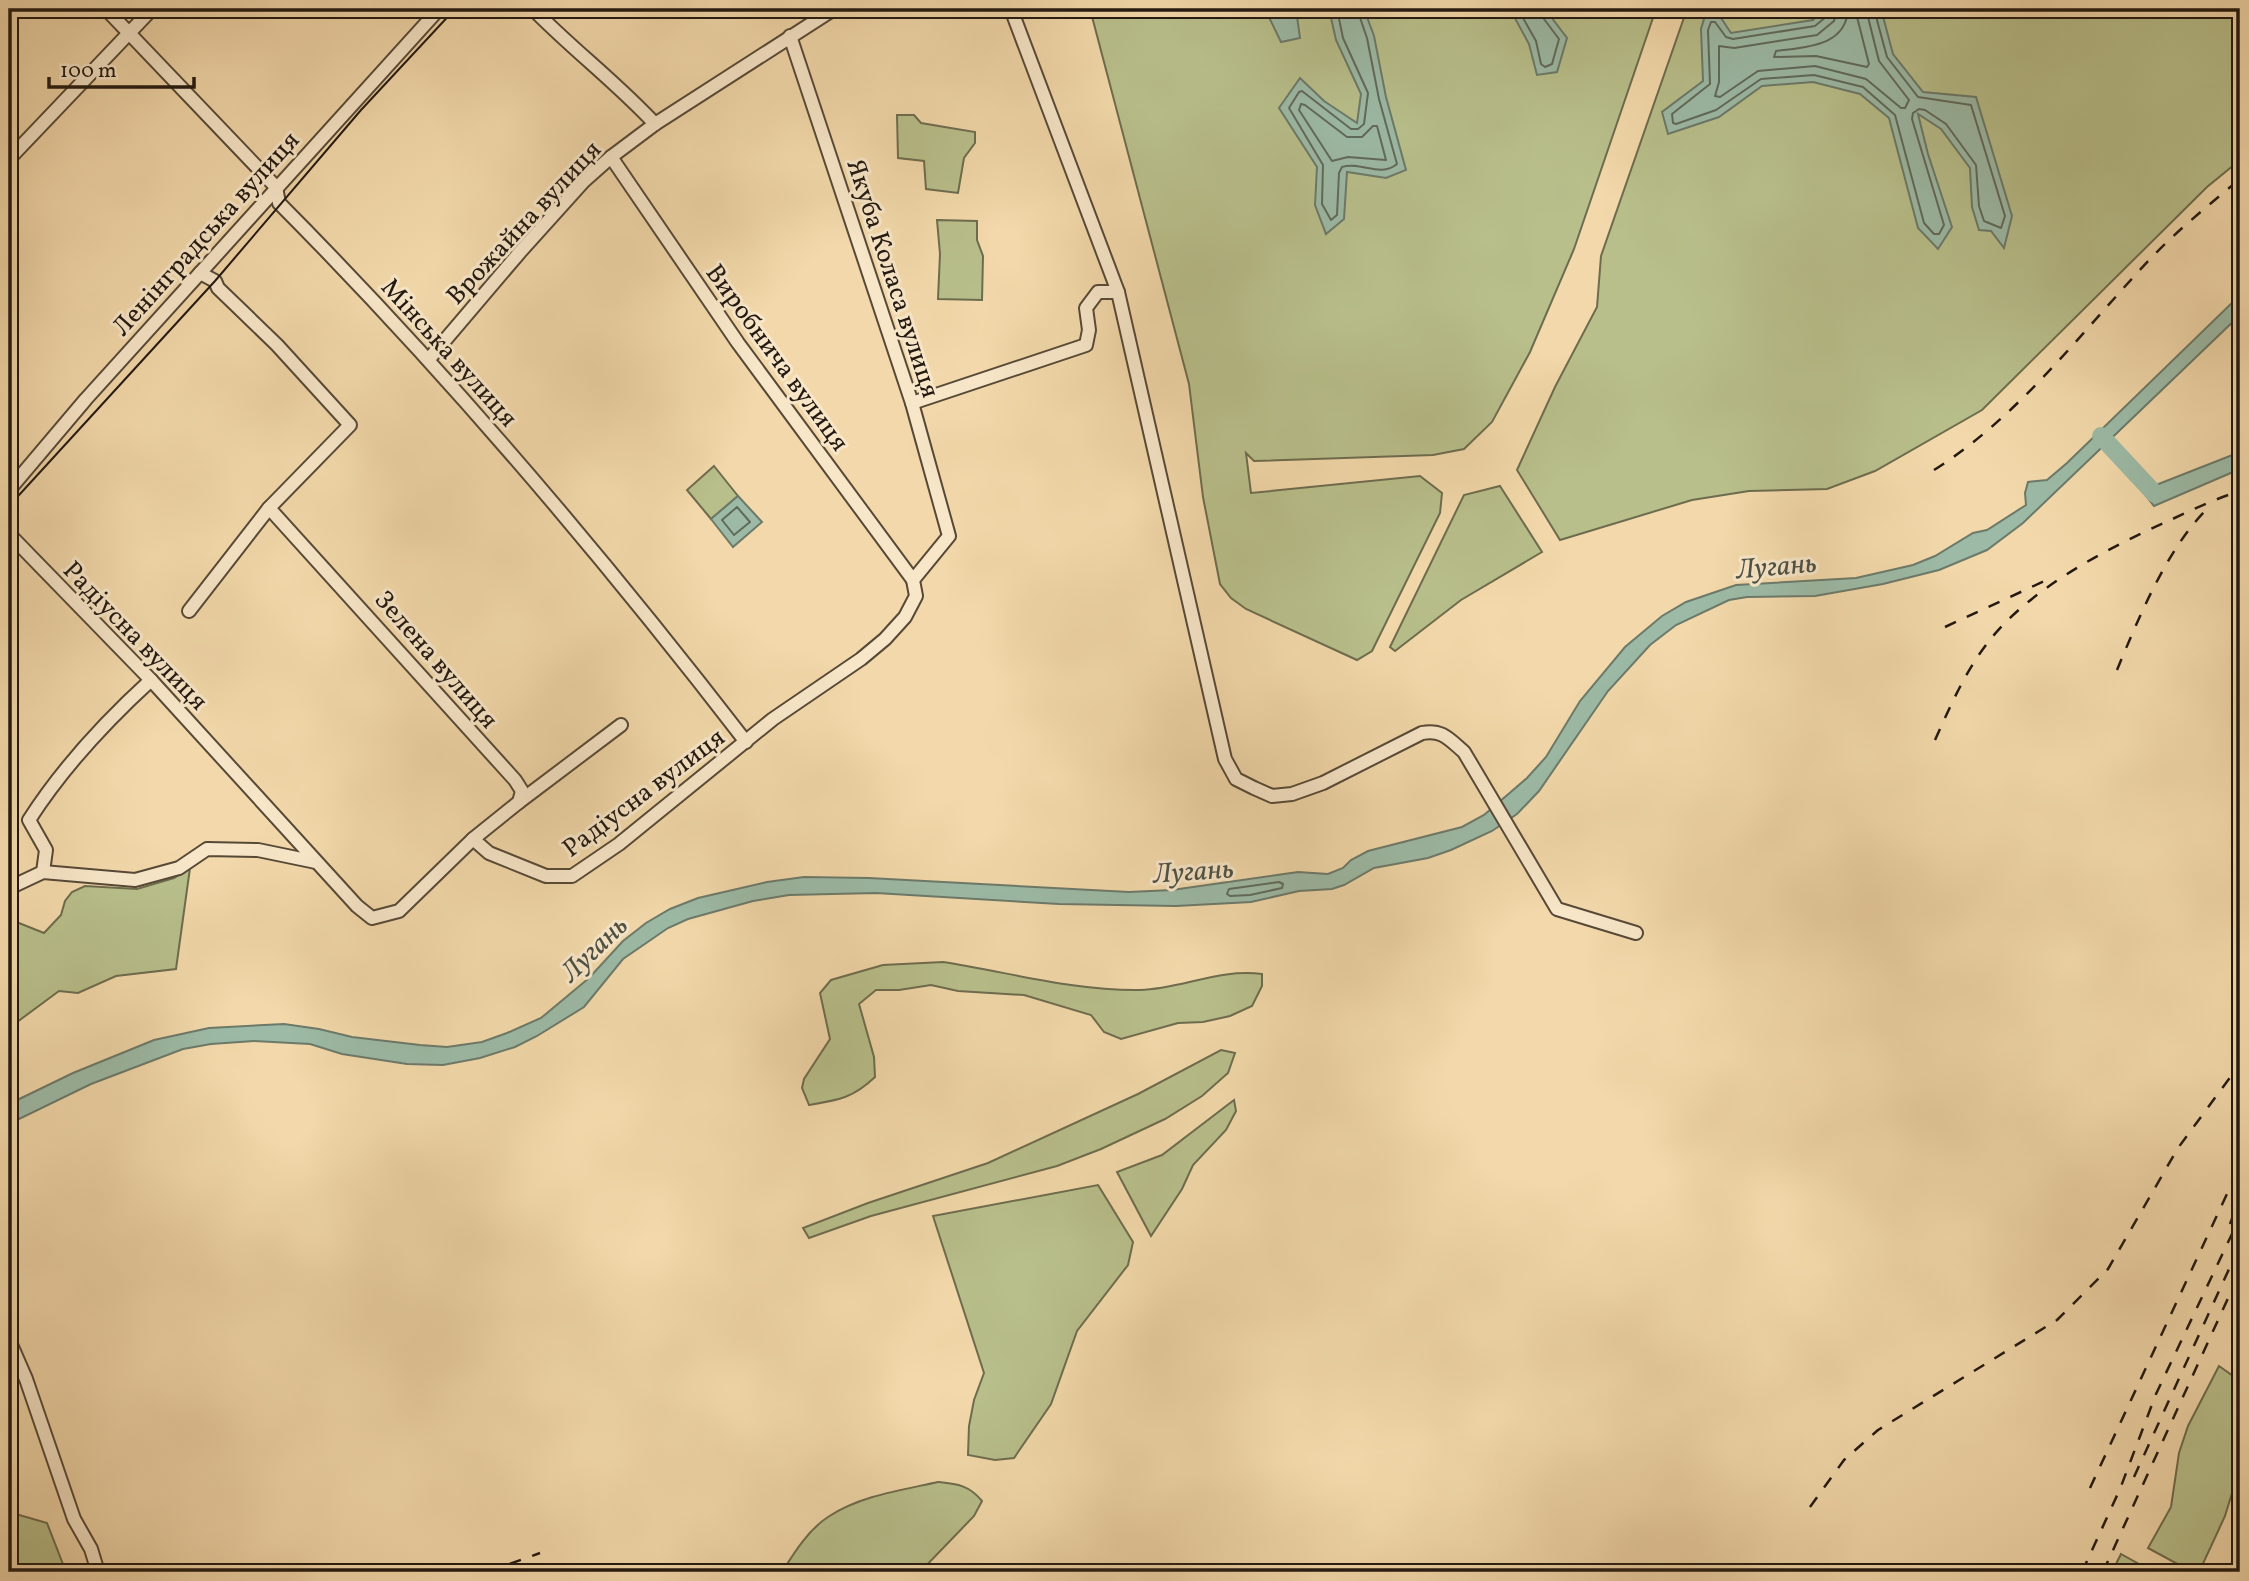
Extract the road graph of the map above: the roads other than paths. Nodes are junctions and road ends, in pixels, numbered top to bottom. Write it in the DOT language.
graph roads {
  1 [pos="106,9"];
  2 [pos="152,9"];
  3 [pos="439,9"];
  4 [pos="533,9"];
  5 [pos="834,9"];
  6 [pos="1011,9"];
  7 [pos="129,34"];
  8 [pos="790,36"];
  9 [pos="655,124"];
  10 [pos="611,157"];
  11 [pos="9,159"];
  12 [pos="276,187"];
  13 [pos="200,273"];
  14 [pos="1118,292"];
  15 [pos="429,359"];
  16 [pos="912,403"];
  17 [pos="9,490"];
  18 [pos="269,508"];
  19 [pos="9,534"];
  20 [pos="949,536"];
  21 [pos="913,580"];
  22 [pos="189,611"];
  23 [pos="150,680"];
  24 [pos="621,725"];
  25 [pos="746,743"];
  26 [pos="519,802"];
  27 [pos="473,839"];
  28 [pos="317,862"];
  29 [pos="43,872"];
  30 [pos="9,888"];
  31 [pos="1636,933"];
  32 [pos="9,1340"];
  33 [pos="98,1572"];
  1 -- 7 [label="street, Мінська вулиця"];
  2 -- 7 [label="street"];
  3 -- 12 [label="street, Ленінградська вулиця"];
  4 -- 9 [label="street"];
  5 -- 8 [label="street, Врожайна вулиця"];
  6 -- 14 [label="street"];
  7 -- 11 [label="street"];
  7 -- 12 [label="street, Мінська вулиця"];
  8 -- 9 [label="street, Врожайна вулиця"];
  8 -- 16 [label="street, Якуба Коласа вулиця"];
  9 -- 10 [label="street, Врожайна вулиця"];
  10 -- 15 [label="street, Врожайна вулиця"];
  10 -- 21 [label="street, Виробнича вулиця"];
  12 -- 13 [label="street, Ленінградська вулиця"];
  12 -- 15 [label="street, Мінська вулиця"];
  13 -- 17 [label="street, Ленінградська вулиця"];
  13 -- 18 [label="street"];
  14 -- 16 [label="street"];
  14 -- 31 [label="street"];
  15 -- 25 [label="street, Мінська вулиця"];
  16 -- 20 [label="street, Якуба Коласа вулиця"];
  18 -- 22 [label="street"];
  18 -- 26 [label="street, Зелена вулиця"];
  19 -- 23 [label="street, Радіусна вулиця"];
  20 -- 21 [label="street, Радіусна вулиця"];
  21 -- 25 [label="street, Радіусна вулиця"];
  23 -- 28 [label="street, Радіусна вулиця"];
  23 -- 29 [label="street"];
  24 -- 26 [label="street"];
  25 -- 27 [label="street, Радіусна вулиця"];
  26 -- 27 [label="street"];
  27 -- 28 [label="street, Радіусна вулиця"];
  28 -- 29 [label="street"];
  29 -- 30 [label="street"];
  32 -- 33 [label="street"];
}
